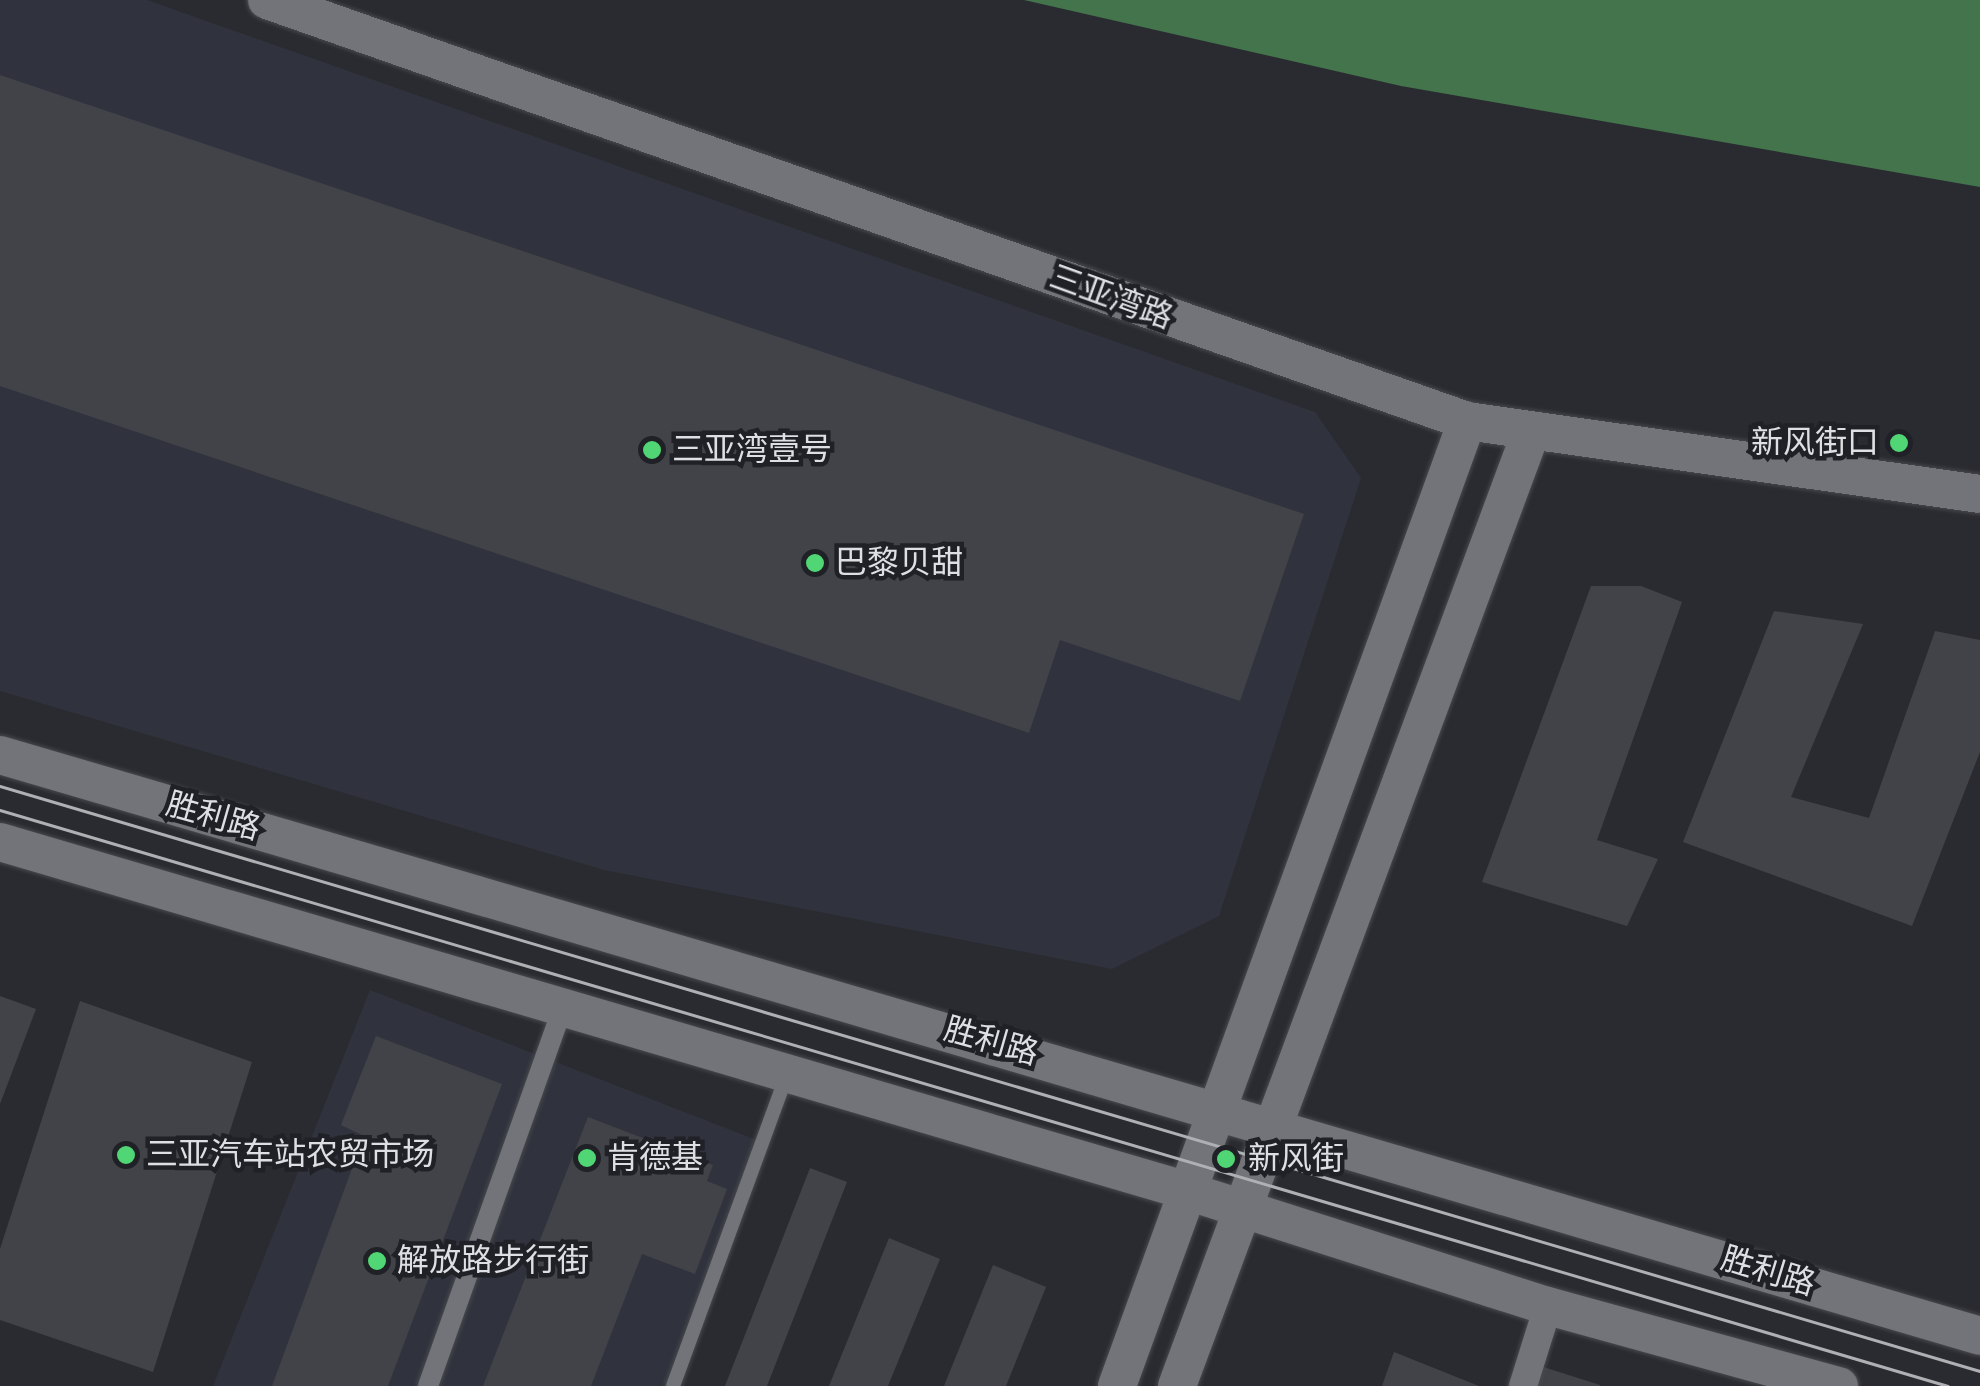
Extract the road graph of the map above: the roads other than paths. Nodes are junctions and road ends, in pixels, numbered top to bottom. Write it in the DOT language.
graph roads {
  1 [pos="267,0"];
  2 [pos="1468,421"];
  3 [pos="1530,435"];
  4 [pos="1980,494"];
  5 [pos="0,756"];
  6 [pos="0,842"];
  7 [pos="562,1009"];
  8 [pos="788,1074"];
  9 [pos="1216,1108"];
  10 [pos="1273,1124"];
  11 [pos="1186,1191"];
  12 [pos="1242,1208"];
  13 [pos="1548,1306"];
  14 [pos="1980,1336"];
  15 [pos="428,1386"];
  16 [pos="673,1386"];
  17 [pos="1117,1386"];
  18 [pos="1177,1386"];
  19 [pos="1523,1386"];
  20 [pos="1839,1386"];
  1 -- 2 [label="main road, 三亚湾路"];
  2 -- 3 [label="main road, 三亚湾路"];
  2 -- 9 [label="main road"];
  3 -- 4 [label="main road, 三亚湾路"];
  3 -- 10 [label="main road"];
  5 -- 9 [label="main road, 胜利路"];
  6 -- 7 [label="main road"];
  7 -- 8 [label="main road"];
  7 -- 15 [label="street"];
  8 -- 11 [label="main road"];
  8 -- 16 [label="lane"];
  9 -- 10 [label="main road, 胜利路"];
  9 -- 11 [label="main road"];
  10 -- 12 [label="main road"];
  10 -- 14 [label="main road, 胜利路"];
  11 -- 12 [label="main road"];
  11 -- 17 [label="main road"];
  12 -- 13 [label="main road"];
  12 -- 18 [label="main road"];
  13 -- 19 [label="street"];
  13 -- 20 [label="main road"];
}
